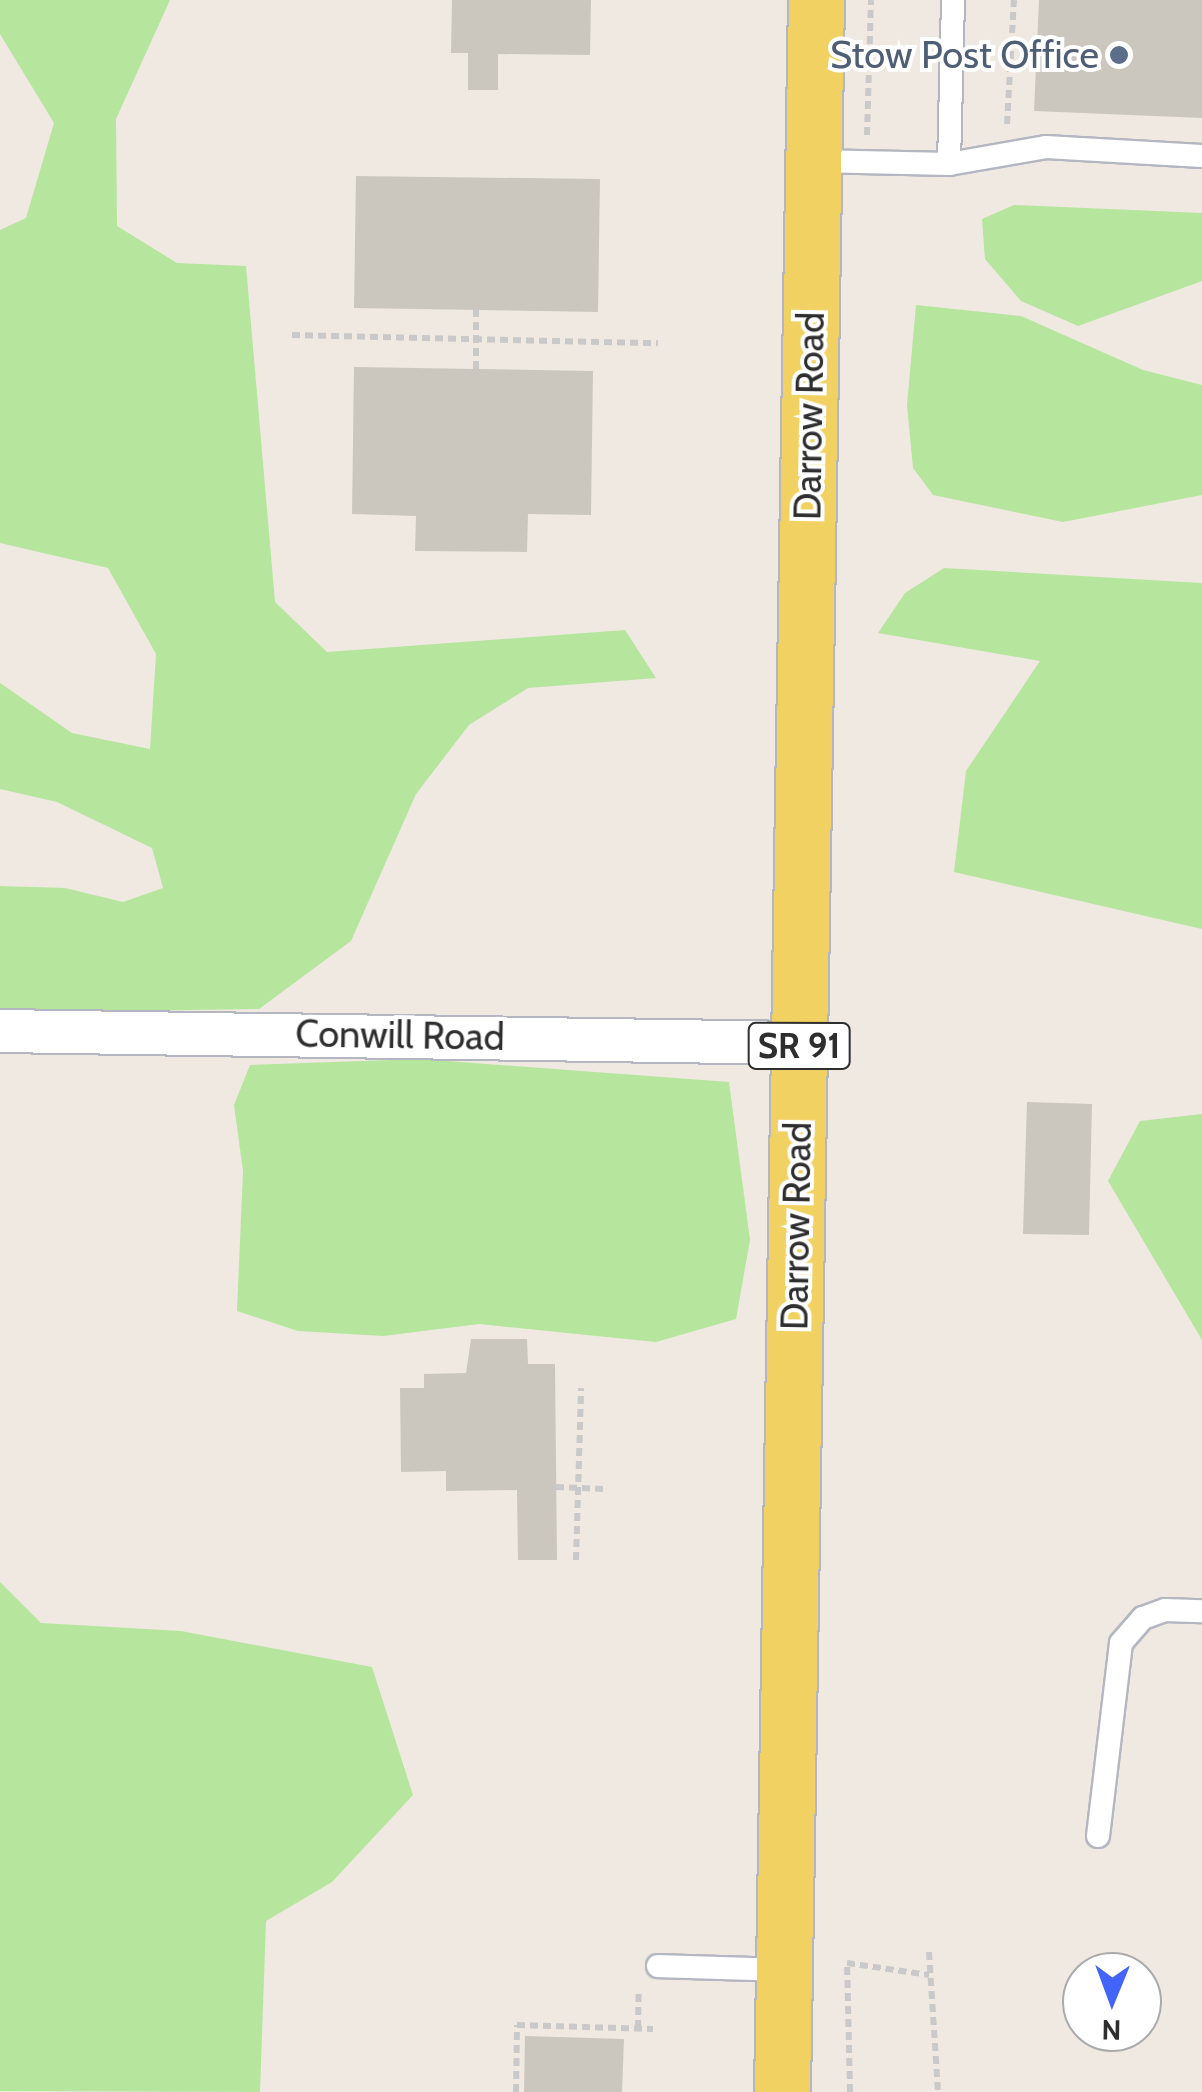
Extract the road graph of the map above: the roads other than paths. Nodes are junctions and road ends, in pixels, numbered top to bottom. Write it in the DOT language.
graph roads {
  1 [pos="816,0"];
  2 [pos="953,0"];
  3 [pos="1202,156"];
  4 [pos="841,161"];
  5 [pos="949,164"];
  6 [pos="0,1031"];
  7 [pos="799,1043"];
  8 [pos="1202,1611"];
  9 [pos="1098,1836"];
  10 [pos="658,1966"];
  11 [pos="783,1970"];
  12 [pos="782,2092"];
  1 -- 4 [label="main road, Darrow Road / SR 91"];
  2 -- 5 [label="lane"];
  3 -- 5 [label="lane"];
  4 -- 5 [label="lane"];
  4 -- 7 [label="main road, Darrow Road / SR 91"];
  6 -- 7 [label="street, Conwill Road"];
  7 -- 11 [label="main road, Darrow Road / SR 91"];
  8 -- 9 [label="lane"];
  10 -- 11 [label="lane"];
  11 -- 12 [label="main road, Darrow Road / SR 91"];
}
